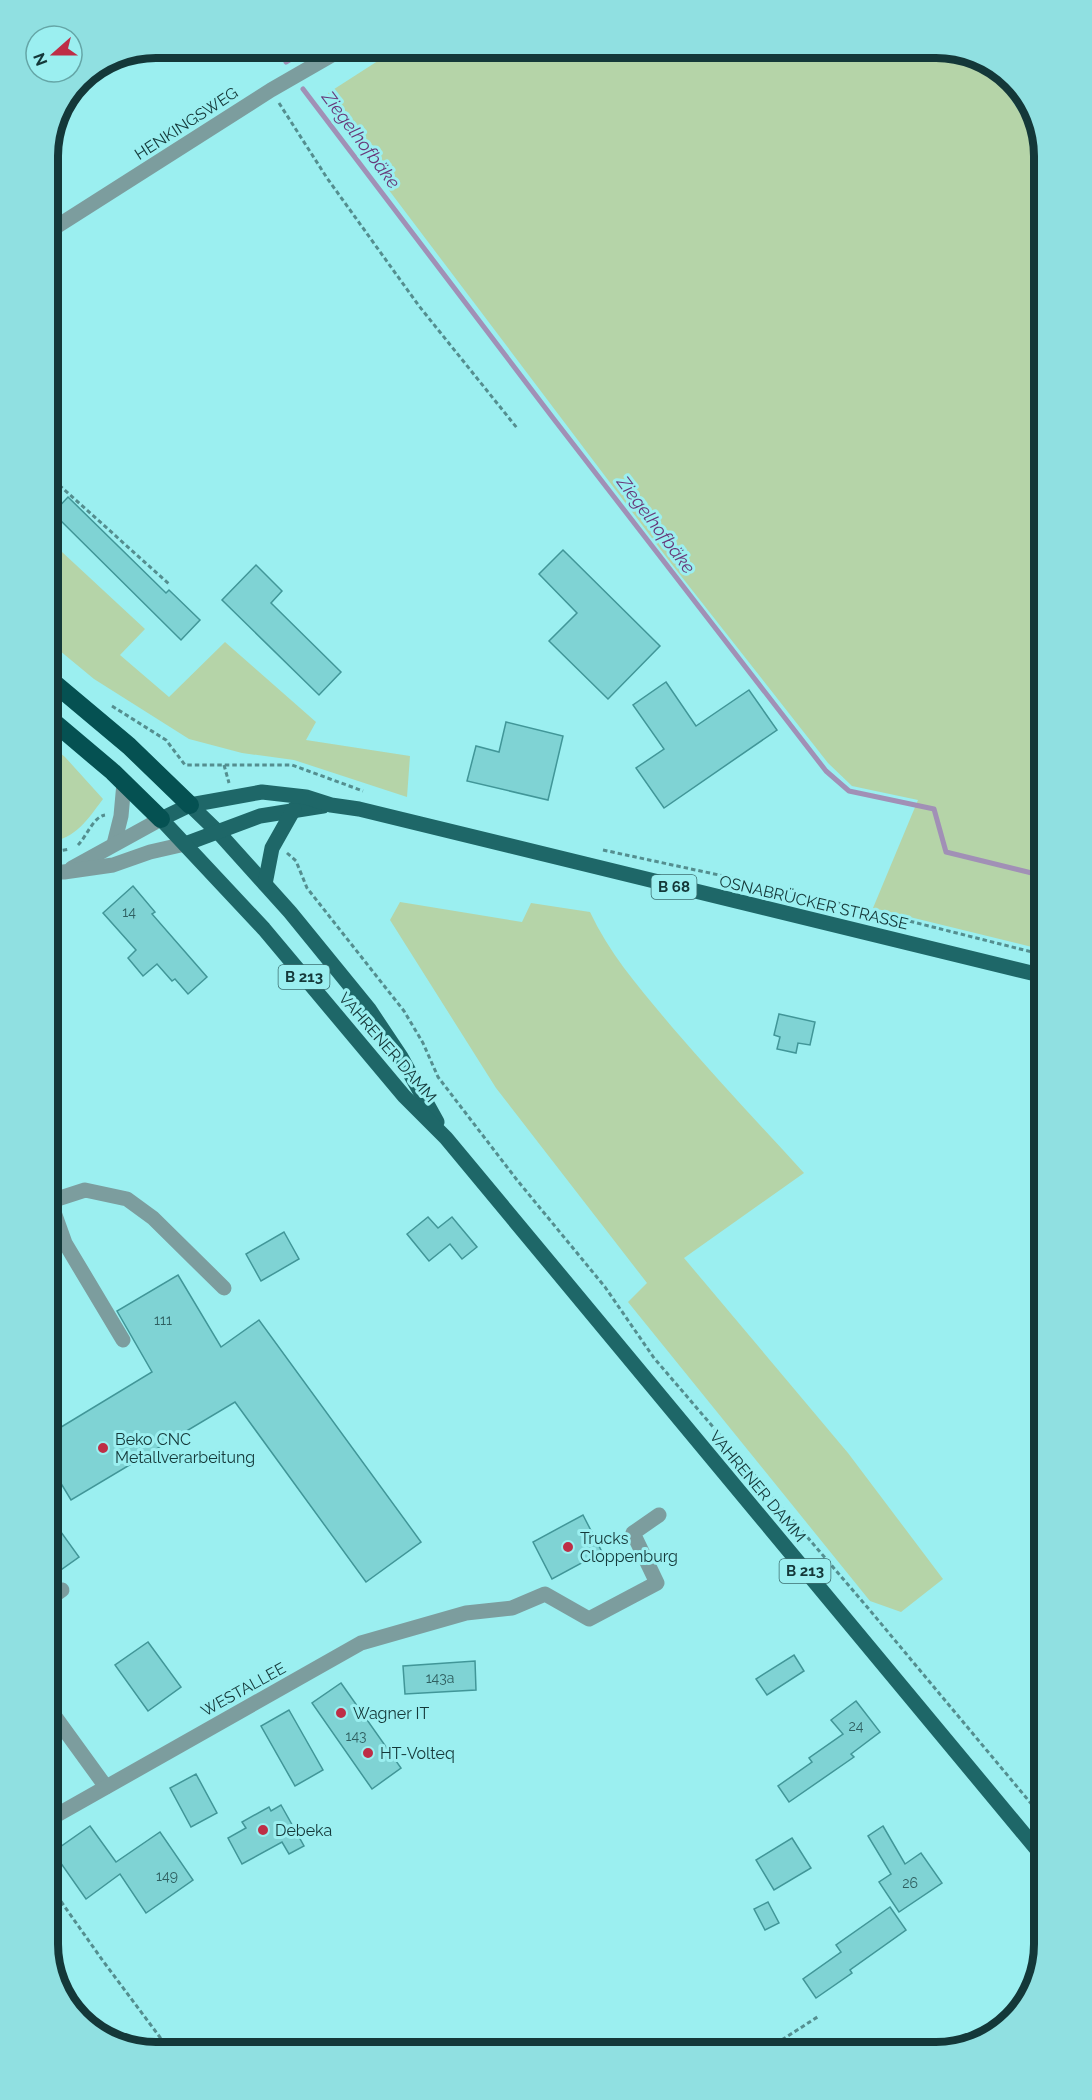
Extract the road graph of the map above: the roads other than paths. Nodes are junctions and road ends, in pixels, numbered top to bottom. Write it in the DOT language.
graph roads {
  1 [pos="326,58"];
  2 [pos="59,225"];
  3 [pos="59,675"];
  4 [pos="59,726"];
  5 [pos="124,783"];
  6 [pos="190,805"];
  7 [pos="331,805"];
  8 [pos="294,809"];
  9 [pos="161,819"];
  10 [pos="218,832"];
  11 [pos="114,844"];
  12 [pos="185,844"];
  13 [pos="59,871"];
  14 [pos="59,872"];
  15 [pos="265,884"];
  16 [pos="1034,974"];
  17 [pos="446,1138"];
  18 [pos="58,1199"];
  19 [pos="58,1226"];
  20 [pos="224,1288"];
  21 [pos="123,1340"];
  22 [pos="659,1515"];
  23 [pos="62,1590"];
  24 [pos="58,1593"];
  25 [pos="58,1721"];
  26 [pos="106,1787"];
  27 [pos="58,1814"];
  28 [pos="1034,1845"];
  1 -- 2 [label="street, HENKINGSWEG"];
  3 -- 6 [label="highway, B 213"];
  4 -- 5 [label="highway, B 213"];
  5 -- 9 [label="highway, B 213"];
  5 -- 11 [label="street"];
  6 -- 7 [label="main road, OSNABRÜCKER STRASSE / B 68"];
  6 -- 9 [label="main road, OSNABRÜCKER STRASSE / B 68"];
  6 -- 10 [label="main road, VAHRENER DAMM / B 213"];
  7 -- 8 [label="main road, OSNABRÜCKER STRASSE / B 68"];
  7 -- 16 [label="main road, OSNABRÜCKER STRASSE / B 68"];
  8 -- 10 [label="main road, OSNABRÜCKER STRASSE / B 68"];
  8 -- 15 [label="main road"];
  9 -- 11 [label="street"];
  9 -- 12 [label="main road, VAHRENER DAMM / B 213"];
  10 -- 12 [label="main road, OSNABRÜCKER STRASSE / B 68"];
  10 -- 15 [label="main road, VAHRENER DAMM / B 213"];
  11 -- 13 [label="street"];
  12 -- 14 [label="street"];
  12 -- 17 [label="main road, VAHRENER DAMM / B 213"];
  15 -- 17 [label="main road, VAHRENER DAMM / B 213"];
  17 -- 28 [label="main road, VAHRENER DAMM / B 213"];
  18 -- 20 [label="street"];
  19 -- 21 [label="street"];
  22 -- 26 [label="street, WESTALLEE"];
  23 -- 24 [label="street"];
  25 -- 26 [label="street"];
  26 -- 27 [label="street, WESTALLEE"];
}
